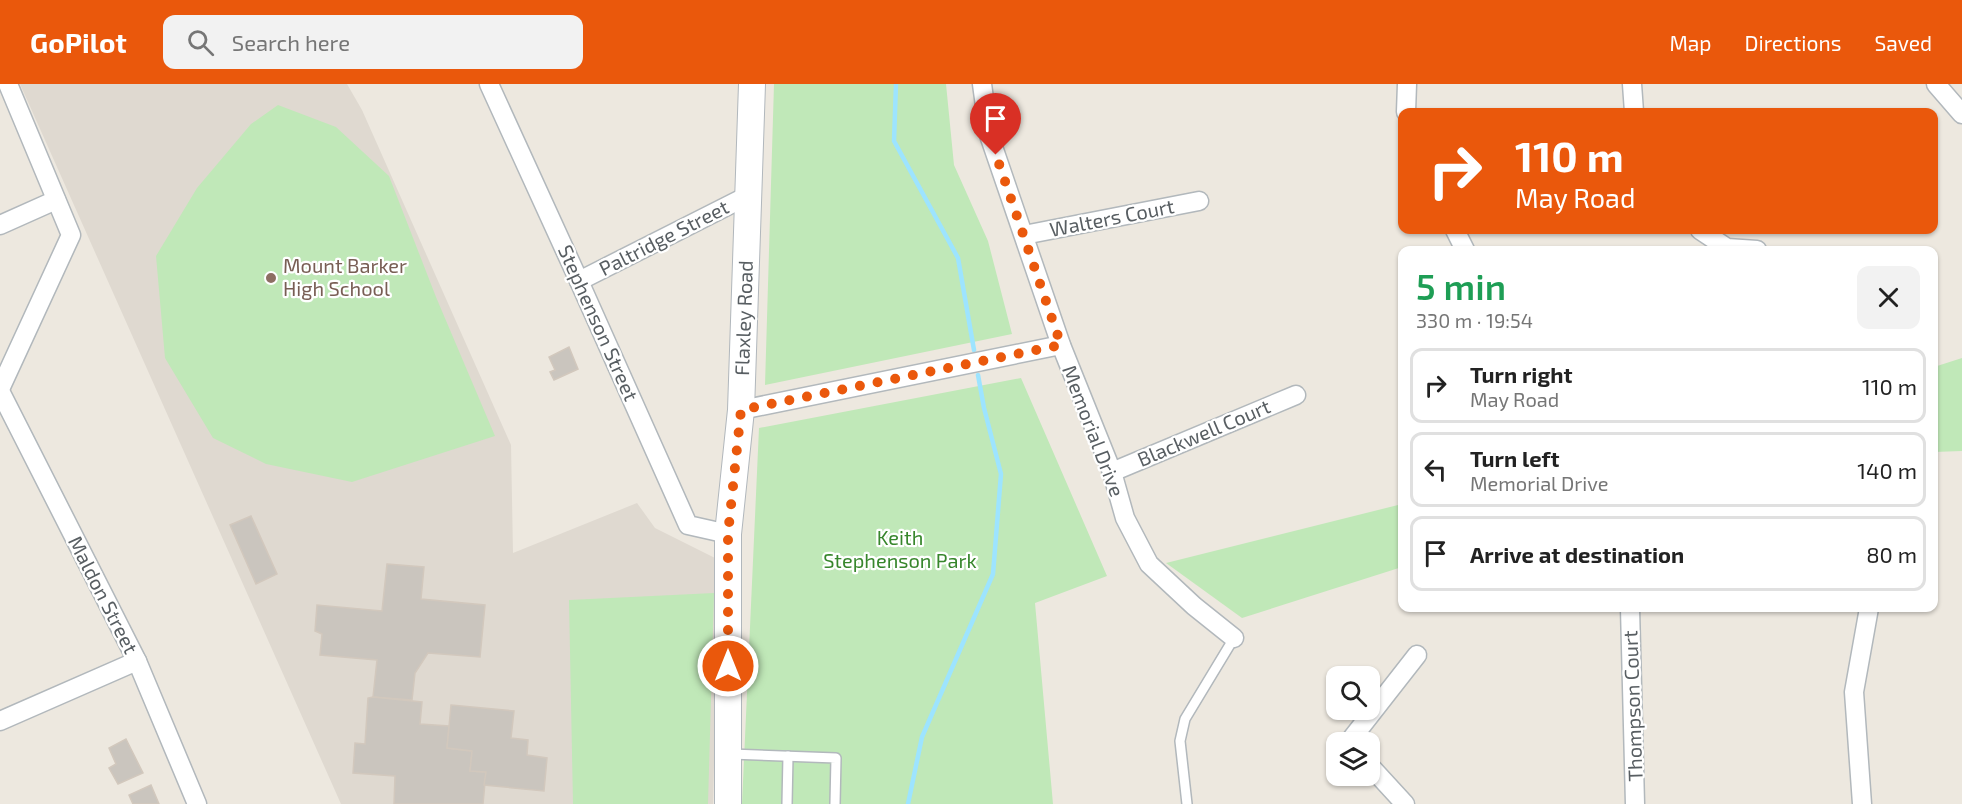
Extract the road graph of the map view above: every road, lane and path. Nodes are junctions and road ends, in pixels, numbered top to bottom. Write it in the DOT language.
graph roads {
  1 [pos="8,84"];
  2 [pos="489,84"];
  3 [pos="752,84"];
  4 [pos="982,84"];
  5 [pos="1407,84"];
  6 [pos="1632,84"];
  7 [pos="1936,84"];
  8 [pos="1406,108"];
  9 [pos="1634,108"];
  10 [pos="1962,114"];
  11 [pos="749,195"];
  12 [pos="56,200"];
  13 [pos="1199,201"];
  14 [pos="0,225"];
  15 [pos="1706,234"];
  16 [pos="1024,235"];
  17 [pos="1723,246"];
  18 [pos="579,281"];
  19 [pos="1061,345"];
  20 [pos="0,390"];
  21 [pos="1296,395"];
  22 [pos="741,410"];
  23 [pos="1112,472"];
  24 [pos="728,534"];
  25 [pos="1630,612"];
  26 [pos="1868,612"];
  27 [pos="1234,638"];
  28 [pos="1417,655"];
  29 [pos="137,661"];
  30 [pos="0,721"];
  31 [pos="1357,732"];
  32 [pos="728,754"];
  33 [pos="788,756"];
  34 [pos="1380,778"];
  35 [pos="1399,802"];
  36 [pos="196,804"];
  37 [pos="728,804"];
  38 [pos="787,804"];
  39 [pos="835,804"];
  40 [pos="1187,804"];
  41 [pos="1635,804"];
  42 [pos="1862,804"];
  1 -- 12 [label="street"];
  2 -- 18 [label="street, Stephenson Street"];
  3 -- 11 [label="main road, Flaxley Road"];
  4 -- 16 [label="street, Memorial Drive"];
  5 -- 8 [label="street"];
  6 -- 9 [label="street"];
  7 -- 10 [label="street"];
  11 -- 18 [label="street, Paltridge Street"];
  11 -- 22 [label="main road, Flaxley Road"];
  12 -- 14 [label="street"];
  12 -- 20 [label="street"];
  13 -- 16 [label="street, Walters Court"];
  15 -- 17 [label="street"];
  16 -- 19 [label="street, Memorial Drive"];
  18 -- 24 [label="street, Stephenson Street"];
  19 -- 22 [label="street"];
  19 -- 23 [label="street, Memorial Drive"];
  20 -- 29 [label="street, Maldon Street"];
  21 -- 23 [label="street, Blackwell Court"];
  22 -- 24 [label="main road, Flaxley Road"];
  23 -- 27 [label="street, Memorial Drive"];
  24 -- 32 [label="main road, Flaxley Road"];
  25 -- 41 [label="street, Thompson Court"];
  26 -- 42 [label="street"];
  27 -- 40 [label="lane"];
  28 -- 31 [label="street"];
  29 -- 30 [label="street"];
  29 -- 36 [label="street, Maldon Street"];
  32 -- 33 [label="lane"];
  32 -- 37 [label="main road, Flaxley Road"];
  33 -- 38 [label="lane"];
  33 -- 39 [label="lane"];
  34 -- 35 [label="street"];
}
